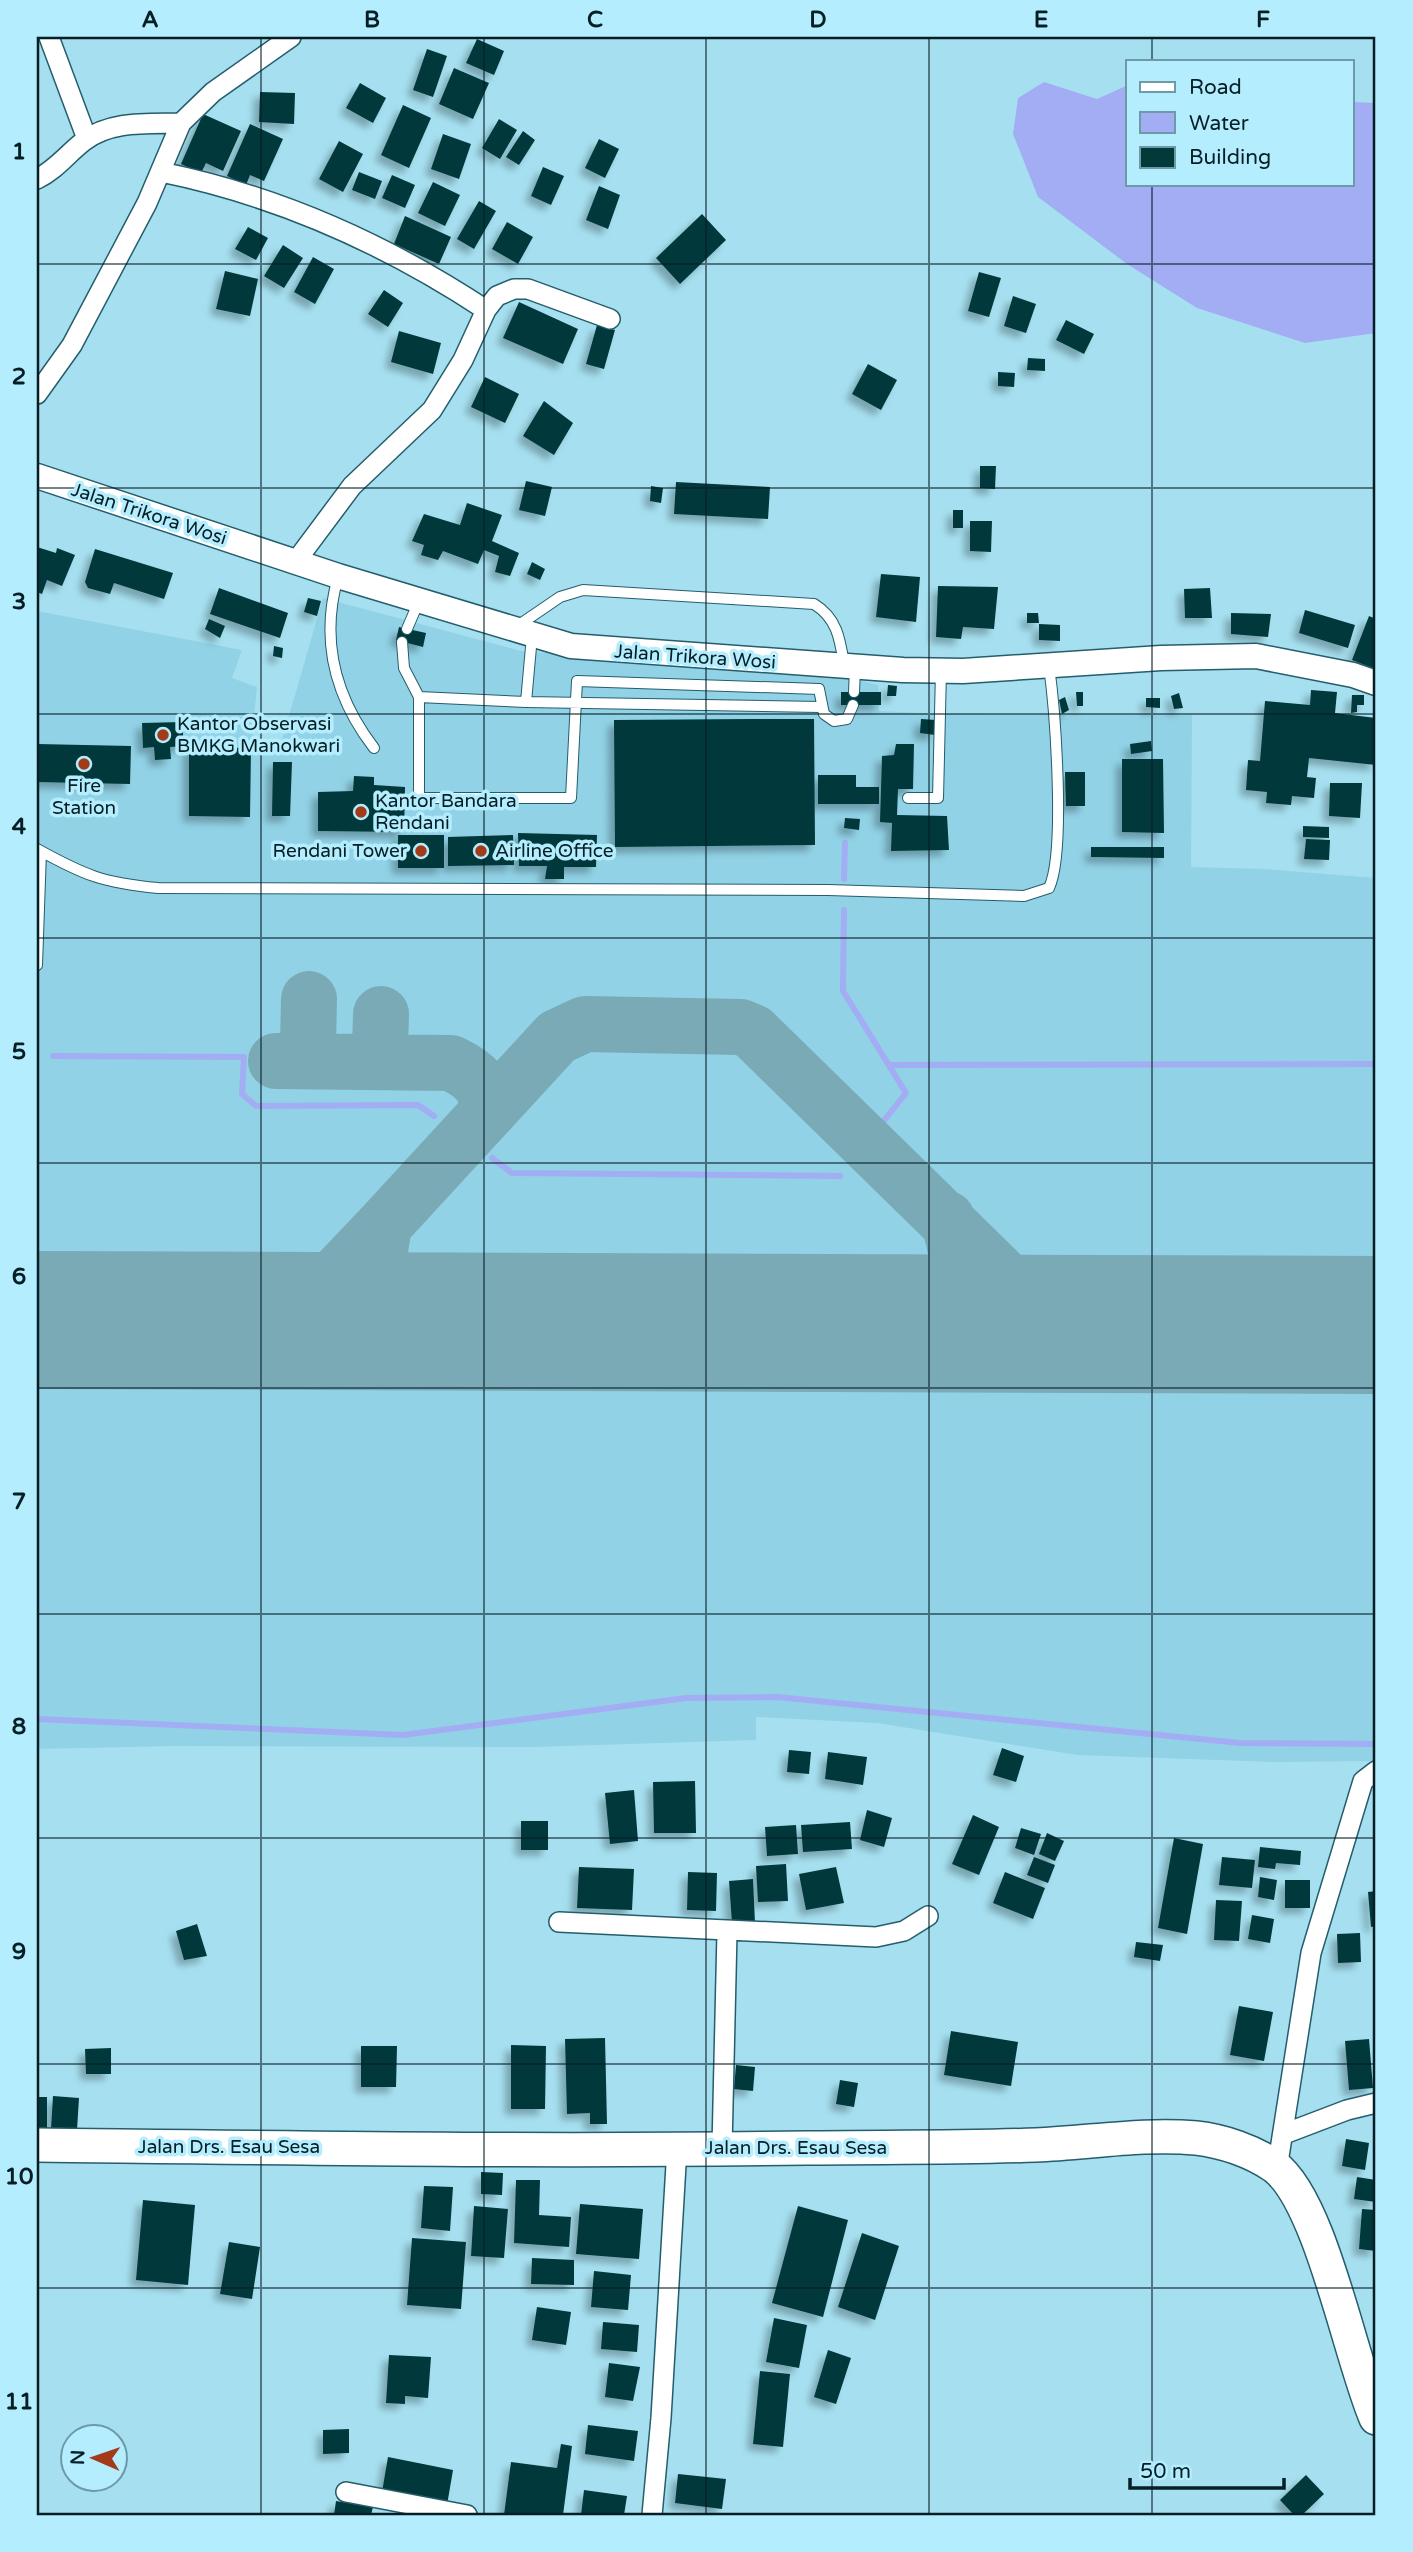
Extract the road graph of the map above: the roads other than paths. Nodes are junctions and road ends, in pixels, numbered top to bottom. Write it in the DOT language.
graph roads {
  1 [pos="49,37"];
  2 [pos="291,37"];
  3 [pos="181,123"];
  4 [pos="87,139"];
  5 [pos="161,172"];
  6 [pos="37,178"];
  7 [pos="486,310"];
  8 [pos="610,319"];
  9 [pos="37,394"];
  10 [pos="37,477"];
  11 [pos="296,561"];
  12 [pos="338,576"];
  13 [pos="419,601"];
  14 [pos="407,629"];
  15 [pos="522,633"];
  16 [pos="402,642"];
  17 [pos="1049,667"];
  18 [pos="941,671"];
  19 [pos="851,676"];
  20 [pos="1376,684"];
  21 [pos="419,697"];
  22 [pos="526,702"];
  23 [pos="575,704"];
  24 [pos="853,705"];
  25 [pos="821,707"];
  26 [pos="374,748"];
  27 [pos="908,798"];
  28 [pos="39,850"];
  29 [pos="37,965"];
  30 [pos="1376,1771"];
  31 [pos="928,1916"];
  32 [pos="559,1922"];
  33 [pos="727,1931"];
  34 [pos="1376,2104"];
  35 [pos="1284,2134"];
  36 [pos="37,2145"];
  37 [pos="677,2148"];
  38 [pos="722,2148"];
  39 [pos="1278,2169"];
  40 [pos="1376,2418"];
  41 [pos="346,2492"];
  42 [pos="467,2515"];
  43 [pos="652,2515"];
  1 -- 4 [label="street"];
  2 -- 3 [label="street"];
  3 -- 4 [label="street"];
  3 -- 5 [label="street"];
  4 -- 6 [label="street"];
  5 -- 7 [label="street"];
  5 -- 9 [label="street"];
  7 -- 8 [label="street"];
  7 -- 11 [label="street"];
  10 -- 11 [label="street, Jalan Trikora Wosi"];
  11 -- 12 [label="street, Jalan Trikora Wosi"];
  12 -- 13 [label="street, Jalan Trikora Wosi"];
  12 -- 26 [label="lane"];
  13 -- 14 [label="lane"];
  13 -- 15 [label="street, Jalan Trikora Wosi"];
  15 -- 19 [label="street, Jalan Trikora Wosi"];
  15 -- 19 [label="lane"];
  15 -- 22 [label="lane"];
  16 -- 21 [label="lane"];
  17 -- 18 [label="street, Jalan Trikora Wosi"];
  17 -- 20 [label="street, Jalan Trikora Wosi"];
  17 -- 28 [label="lane"];
  18 -- 19 [label="street, Jalan Trikora Wosi"];
  18 -- 27 [label="lane"];
  21 -- 22 [label="lane"];
  21 -- 23 [label="lane"];
  22 -- 23 [label="lane"];
  23 -- 25 [label="lane"];
  23 -- 25 [label="lane"];
  24 -- 25 [label="lane"];
  28 -- 29 [label="lane"];
  30 -- 35 [label="street"];
  31 -- 33 [label="street"];
  32 -- 33 [label="street"];
  33 -- 38 [label="street"];
  34 -- 35 [label="street"];
  35 -- 39 [label="street"];
  36 -- 37 [label="highway, Jalan Drs. Esau Sesa"];
  37 -- 38 [label="highway, Jalan Drs. Esau Sesa"];
  37 -- 43 [label="street"];
  38 -- 39 [label="highway, Jalan Drs. Esau Sesa"];
  39 -- 40 [label="highway, Jalan Drs. Esau Sesa"];
  41 -- 42 [label="street"];
}
